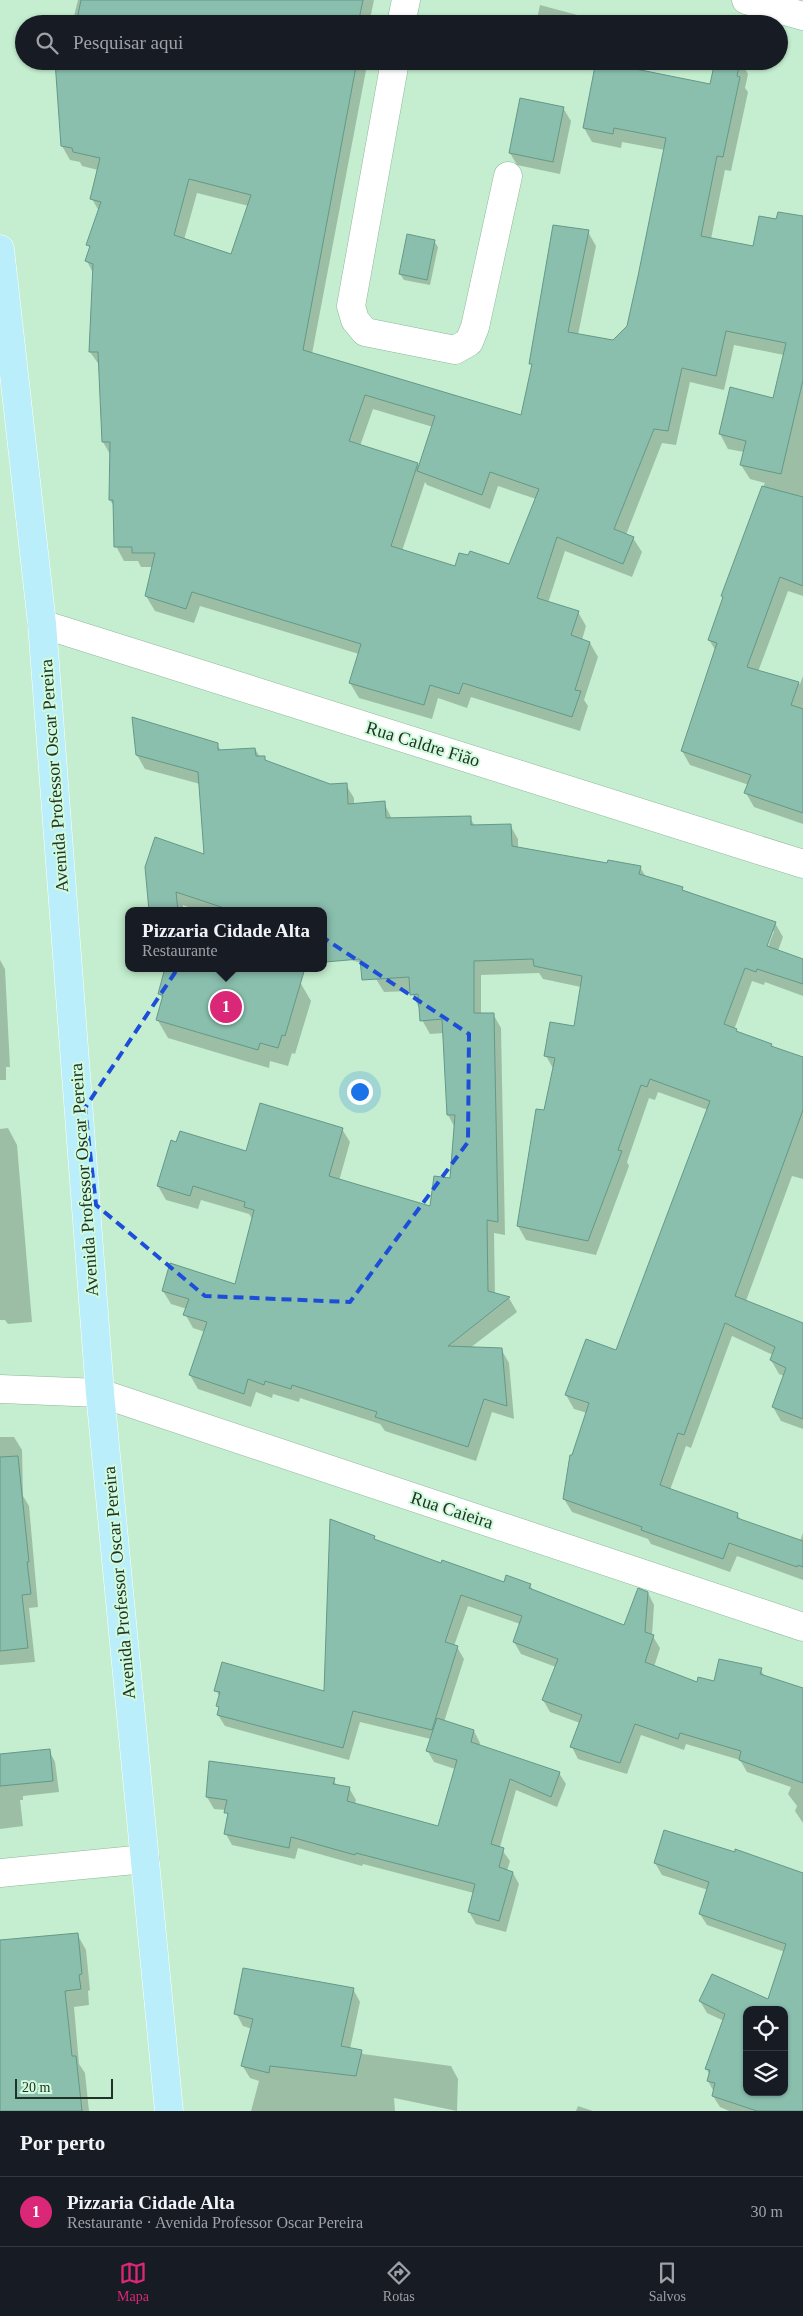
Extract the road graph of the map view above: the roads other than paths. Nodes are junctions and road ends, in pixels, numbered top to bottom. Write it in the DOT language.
graph roads {
  1 [pos="406,0"];
  2 [pos="746,0"];
  3 [pos="404,15"];
  4 [pos="803,16"];
  5 [pos="393,70"];
  6 [pos="508,176"];
  7 [pos="0,249"];
  8 [pos="42,624"];
  9 [pos="803,864"];
  10 [pos="0,1389"];
  11 [pos="100,1393"];
  12 [pos="803,1628"];
  13 [pos="145,1859"];
  14 [pos="0,1873"];
  15 [pos="169,2111"];
  1 -- 3 [label="street"];
  2 -- 4 [label="street"];
  5 -- 6 [label="street"];
  7 -- 8 [label="main road, Avenida Professor Oscar Pereira"];
  8 -- 9 [label="street, Rua Caldre Fião"];
  8 -- 11 [label="main road, Avenida Professor Oscar Pereira"];
  10 -- 11 [label="street, Rua Caieira"];
  11 -- 12 [label="street, Rua Caieira"];
  11 -- 13 [label="main road, Avenida Professor Oscar Pereira"];
  13 -- 14 [label="street"];
  13 -- 15 [label="main road, Avenida Professor Oscar Pereira"];
}
